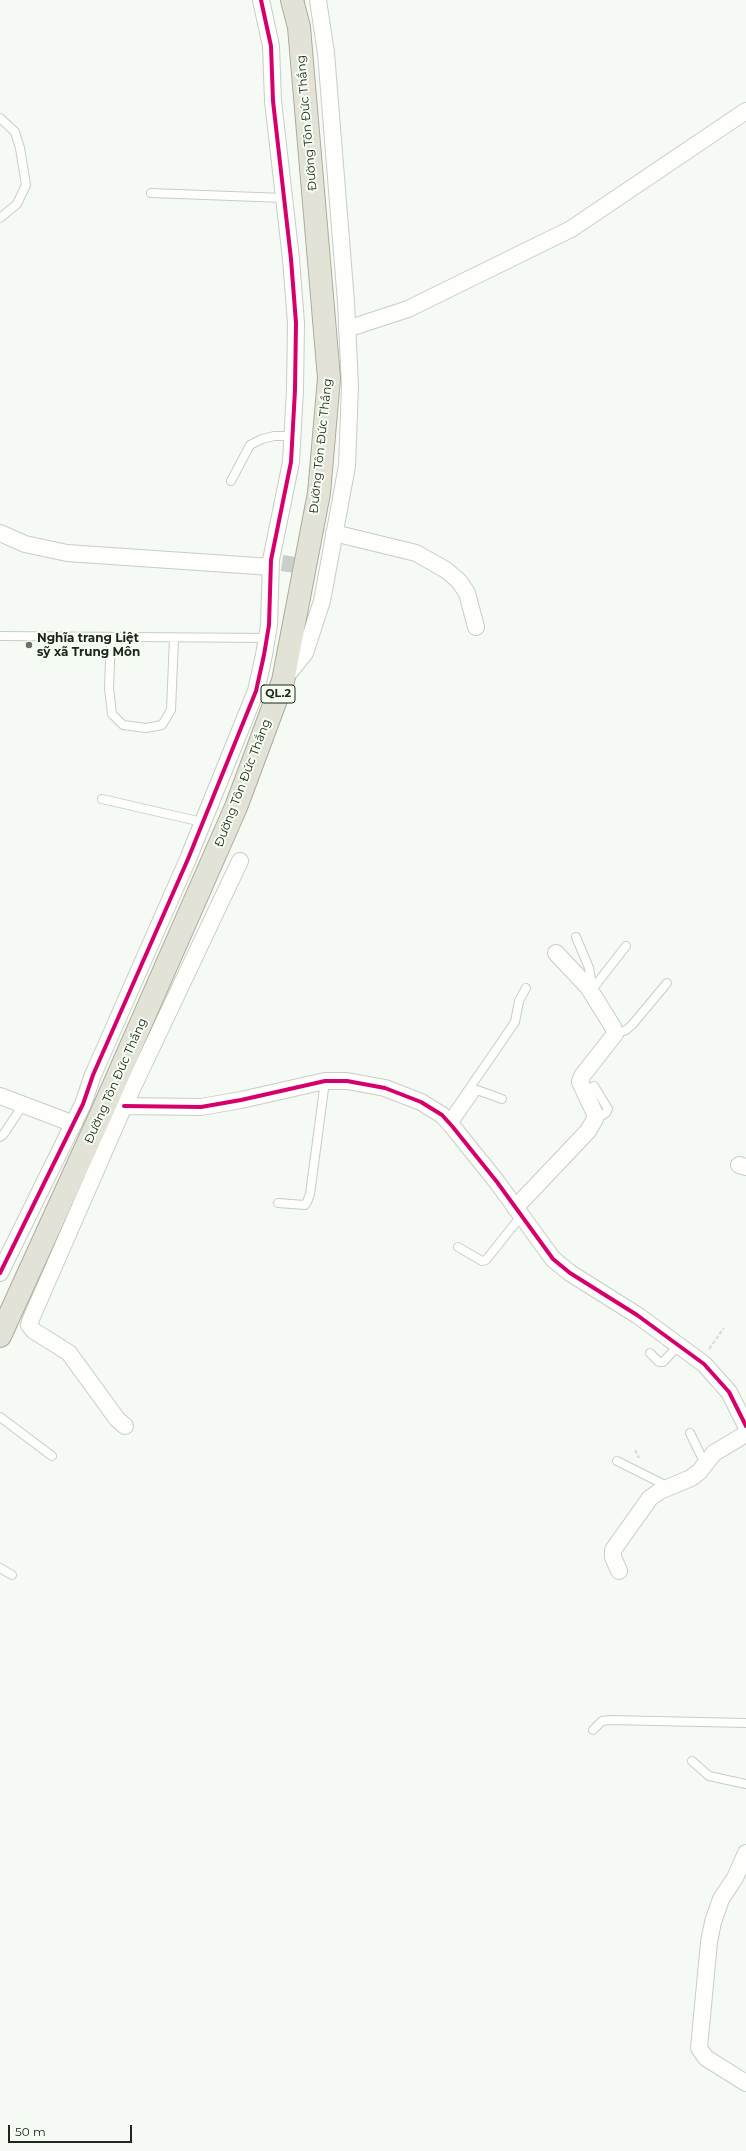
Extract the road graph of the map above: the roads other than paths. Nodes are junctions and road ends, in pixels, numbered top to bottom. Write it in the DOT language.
graph roads {
  1 [pos="261,0"];
  2 [pos="292,0"];
  3 [pos="318,0"];
  4 [pos="746,111"];
  5 [pos="0,118"];
  6 [pos="151,193"];
  7 [pos="284,198"];
  8 [pos="0,218"];
  9 [pos="347,329"];
  10 [pos="293,436"];
  11 [pos="232,481"];
  12 [pos="0,533"];
  13 [pos="334,533"];
  14 [pos="274,563"];
  15 [pos="476,627"];
  16 [pos="0,636"];
  17 [pos="111,637"];
  18 [pos="174,638"];
  19 [pos="267,638"];
  20 [pos="264,654"];
  21 [pos="287,658"];
  22 [pos="283,681"];
  23 [pos="102,800"];
  24 [pos="202,822"];
  25 [pos="240,861"];
  26 [pos="576,937"];
  27 [pos="626,946"];
  28 [pos="556,953"];
  29 [pos="667,983"];
  30 [pos="526,988"];
  31 [pos="589,989"];
  32 [pos="615,1034"];
  33 [pos="325,1081"];
  34 [pos="594,1086"];
  35 [pos="0,1096"];
  36 [pos="502,1099"];
  37 [pos="83,1104"];
  38 [pos="23,1105"];
  39 [pos="115,1112"];
  40 [pos="595,1119"];
  41 [pos="449,1123"];
  42 [pos="74,1124"];
  43 [pos="0,1136"];
  44 [pos="278,1204"];
  45 [pos="518,1212"];
  46 [pos="458,1248"];
  47 [pos="0,1273"];
  48 [pos="0,1336"];
  49 [pos="679,1345"];
  50 [pos="650,1354"];
  51 [pos="741,1400"];
  52 [pos="0,1417"];
  53 [pos="125,1426"];
  54 [pos="746,1426"];
  55 [pos="690,1433"];
  56 [pos="746,1434"];
  57 [pos="52,1456"];
  58 [pos="617,1461"];
  59 [pos="704,1464"];
  60 [pos="669,1487"];
  61 [pos="0,1568"];
  62 [pos="619,1571"];
  63 [pos="12,1575"];
  64 [pos="746,1723"];
  65 [pos="593,1730"];
  66 [pos="692,1761"];
  67 [pos="746,1784"];
  68 [pos="746,1853"];
  69 [pos="746,2083"];
  1 -- 7 [label="street"];
  2 -- 21 [label="highway, Đường Tôn Đức Thắng / QL.2"];
  3 -- 9 [label="street"];
  4 -- 9 [label="street"];
  5 -- 8 [label="lane"];
  6 -- 7 [label="lane"];
  7 -- 10 [label="street"];
  9 -- 13 [label="street"];
  10 -- 11 [label="lane"];
  10 -- 14 [label="street"];
  12 -- 14 [label="street"];
  13 -- 15 [label="street"];
  13 -- 22 [label="street"];
  14 -- 19 [label="street"];
  16 -- 17 [label="lane"];
  17 -- 18 [label="lane"];
  17 -- 18 [label="lane"];
  18 -- 19 [label="lane"];
  19 -- 20 [label="street"];
  20 -- 21 [label="street"];
  20 -- 24 [label="street"];
  21 -- 22 [label="highway, Đường Tôn Đức Thắng / QL.2"];
  22 -- 39 [label="highway, Đường Tôn Đức Thắng / QL.2"];
  23 -- 24 [label="lane"];
  24 -- 37 [label="street"];
  25 -- 39 [label="street"];
  26 -- 31 [label="lane"];
  27 -- 31 [label="lane"];
  28 -- 31 [label="street"];
  29 -- 32 [label="lane"];
  30 -- 41 [label="lane"];
  31 -- 32 [label="street"];
  32 -- 40 [label="street"];
  33 -- 39 [label="street"];
  33 -- 41 [label="street"];
  33 -- 44 [label="lane"];
  34 -- 40 [label="lane"];
  35 -- 38 [label="street"];
  36 -- 41 [label="lane"];
  37 -- 39 [label="street"];
  37 -- 42 [label="street"];
  38 -- 42 [label="street"];
  38 -- 43 [label="lane"];
  39 -- 48 [label="highway, Đường Tôn Đức Thắng / QL.2"];
  39 -- 53 [label="street"];
  40 -- 45 [label="street"];
  41 -- 45 [label="street"];
  42 -- 47 [label="street"];
  45 -- 46 [label="lane"];
  45 -- 49 [label="street"];
  49 -- 50 [label="lane"];
  49 -- 51 [label="street"];
  51 -- 54 [label="street"];
  52 -- 57 [label="lane"];
  55 -- 59 [label="lane"];
  56 -- 59 [label="street"];
  58 -- 60 [label="lane"];
  59 -- 60 [label="street"];
  60 -- 62 [label="street"];
  61 -- 63 [label="lane"];
  64 -- 65 [label="lane"];
  66 -- 67 [label="lane"];
  68 -- 69 [label="street"];
}
